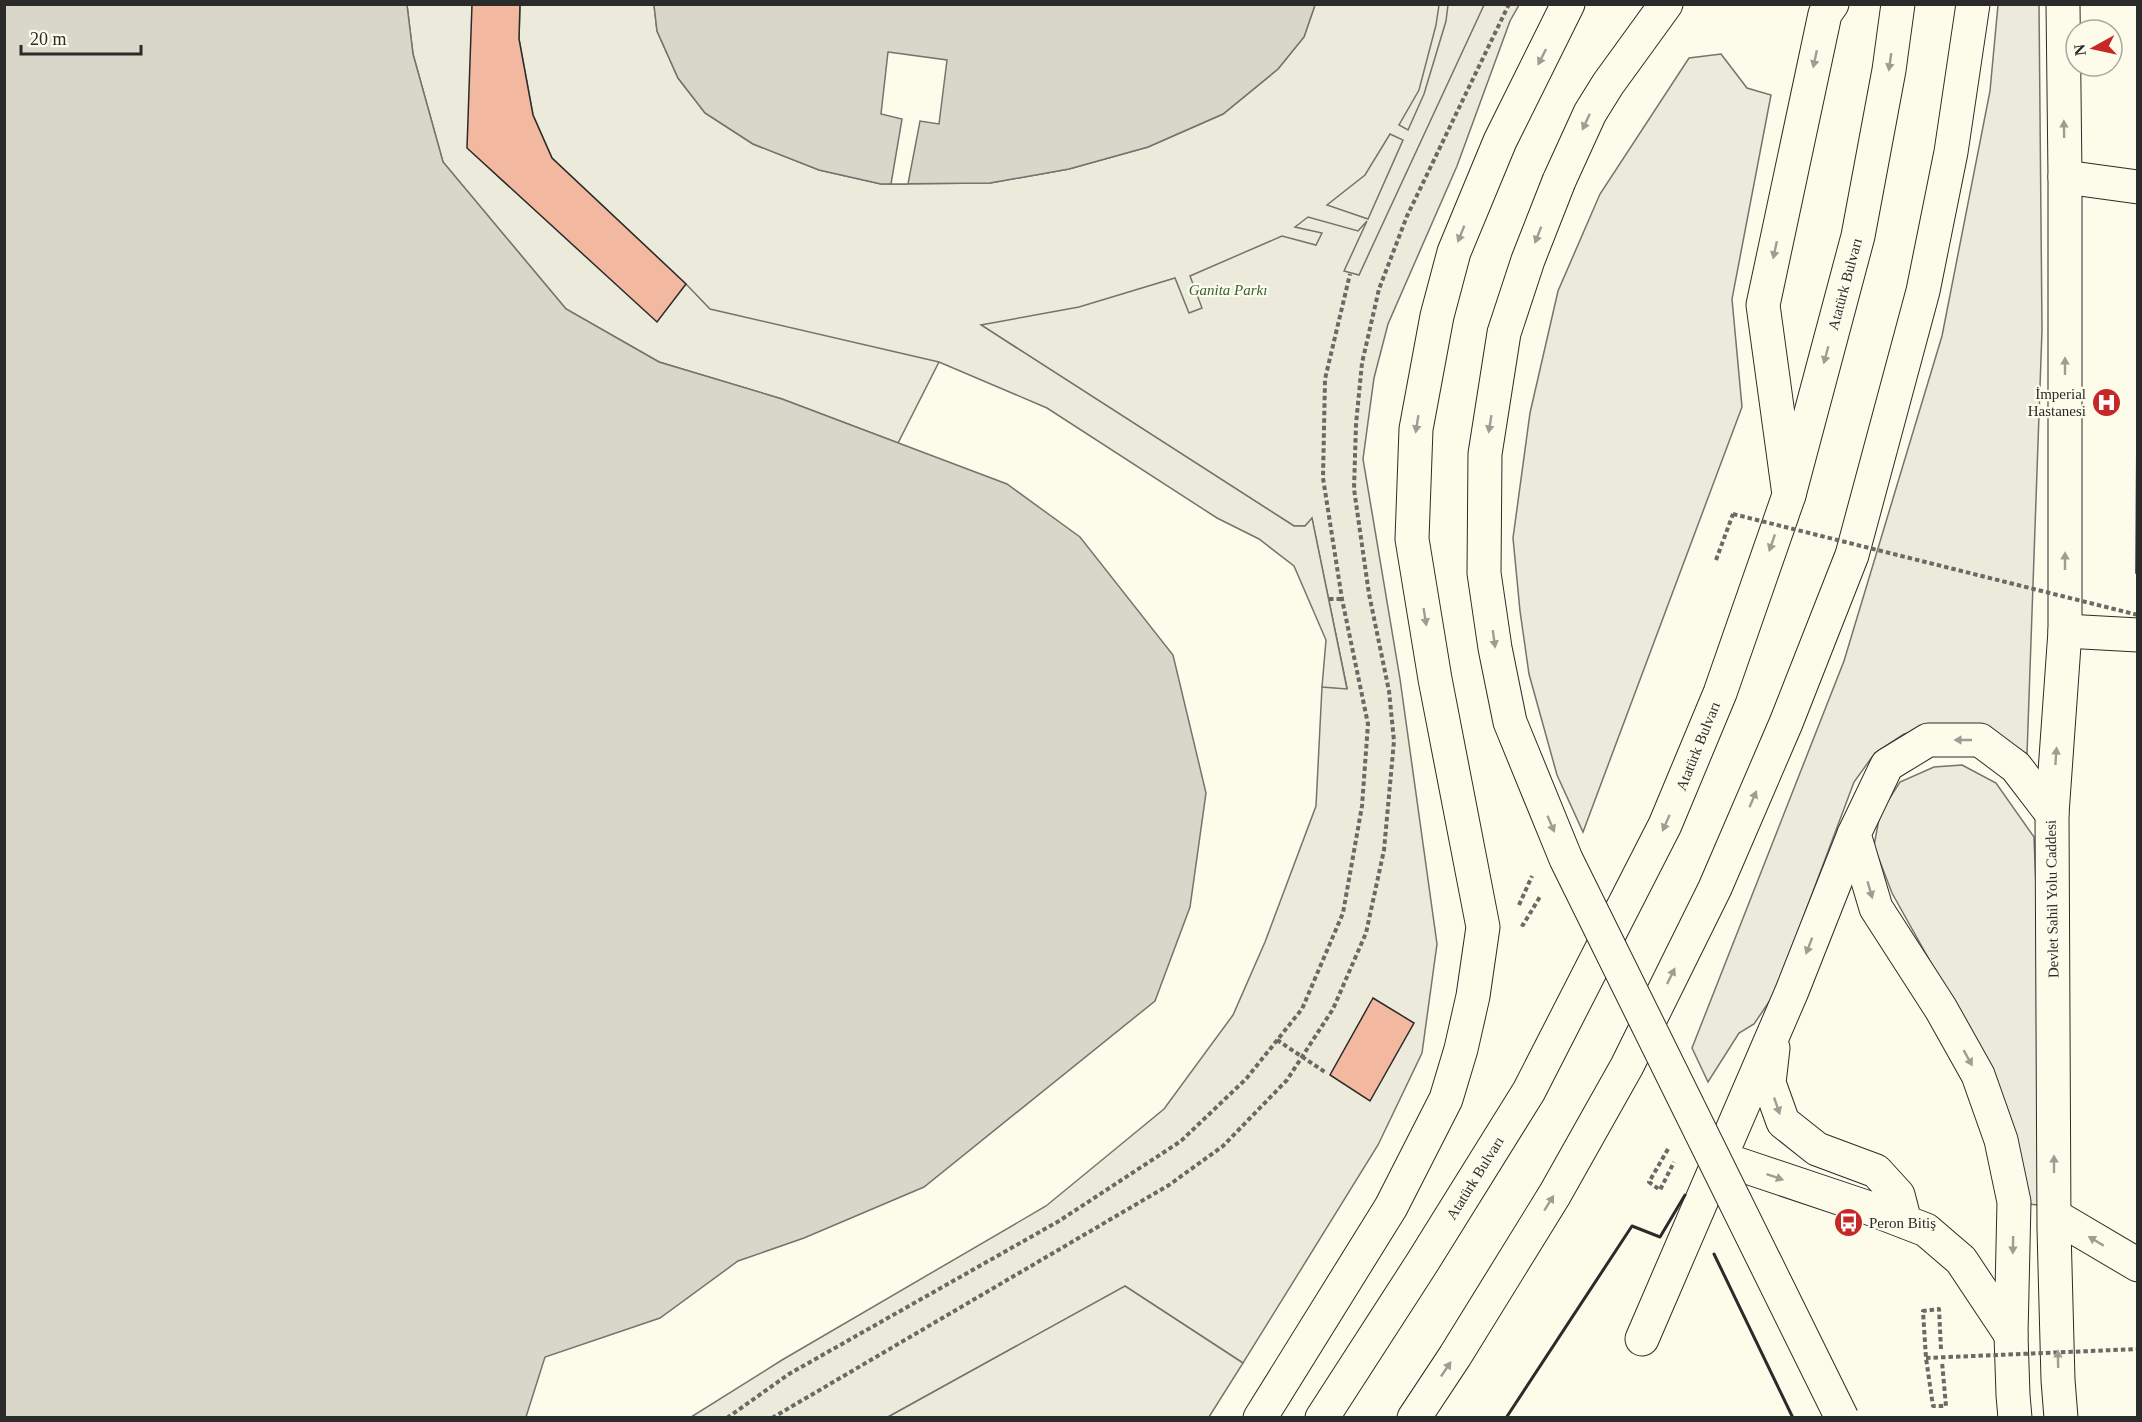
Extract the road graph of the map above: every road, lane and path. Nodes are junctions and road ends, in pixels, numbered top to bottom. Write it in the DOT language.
graph roads {
  1 [pos="1568,4"];
  2 [pos="1641,4"];
  3 [pos="1666,4"];
  4 [pos="1832,4"];
  5 [pos="1898,4"];
  6 [pos="1973,4"];
  7 [pos="2062,4"];
  8 [pos="1508,5"];
  9 [pos="1608,84"];
  10 [pos="2065,177"];
  11 [pos="2138,187"];
  12 [pos="1350,274"];
  13 [pos="1789,495"];
  14 [pos="1716,560"];
  15 [pos="1329,599"];
  16 [pos="1342,599"];
  17 [pos="2138,615"];
  18 [pos="2065,631"];
  19 [pos="2138,634"];
  20 [pos="2052,814"];
  21 [pos="1854,834"];
  22 [pos="1536,867"];
  23 [pos="1541,894"];
  24 [pos="1517,908"];
  25 [pos="1518,922"];
  26 [pos="1775,1028"];
  27 [pos="1277,1040"];
  28 [pos="1301,1057"];
  29 [pos="1325,1072"];
  30 [pos="1669,1147"];
  31 [pos="1720,1158"];
  32 [pos="1676,1159"];
  33 [pos="2055,1216"];
  34 [pos="1905,1222"];
  35 [pos="2138,1265"];
  36 [pos="2011,1335"];
  37 [pos="1642,1339"];
  38 [pos="1941,1349"];
  39 [pos="2138,1349"];
  40 [pos="1926,1358"];
  41 [pos="1942,1362"];
  42 [pos="727,1418"];
  43 [pos="772,1418"];
  44 [pos="1260,1418"];
  45 [pos="1322,1418"];
  46 [pos="1414,1418"];
  47 [pos="1842,1418"];
  48 [pos="2015,1418"];
  49 [pos="2061,1418"];
  1 -- 44 [label="main road, one-way"];
  2 -- 9 [label="main road"];
  3 -- 9 [label="main road"];
  4 -- 13 [label="main road, one-way"];
  5 -- 13 [label="main road, Atatürk Bulvarı, one-way"];
  46 -- 6 [label="main road, one-way"];
  10 -- 7 [label="main road, one-way"];
  8 -- 28 [label="path"];
  9 -- 47 [label="main road, one-way, bridge"];
  10 -- 11 [label="main road"];
  18 -- 10 [label="main road, one-way"];
  12 -- 16 [label="path"];
  13 -- 45 [label="main road, Atatürk Bulvarı, one-way"];
  14 -- 17 [label="path, bridge"];
  15 -- 16 [label="path"];
  16 -- 27 [label="path"];
  18 -- 19 [label="main road"];
  20 -- 18 [label="main road, one-way"];
  20 -- 21 [label="main road, Devlet Sahil Yolu Caddesi, one-way"];
  33 -- 20 [label="main road, Devlet Sahil Yolu Caddesi, one-way"];
  21 -- 26 [label="main road, Devlet Sahil Yolu Caddesi, one-way"];
  21 -- 36 [label="main road, one-way"];
  22 -- 24 [label="path"];
  23 -- 25 [label="path"];
  26 -- 31 [label="main road, Devlet Sahil Yolu Caddesi"];
  26 -- 34 [label="main road, one-way"];
  27 -- 28 [label="path"];
  27 -- 42 [label="path"];
  28 -- 29 [label="path"];
  28 -- 43 [label="path"];
  30 -- 32 [label="path"];
  31 -- 34 [label="main road, one-way"];
  31 -- 37 [label="main road, Devlet Sahil Yolu Caddesi"];
  35 -- 33 [label="main road, one-way"];
  49 -- 33 [label="main road, Devlet Sahil Yolu Caddesi, one-way"];
  34 -- 36 [label="main road"];
  36 -- 48 [label="main road"];
  38 -- 40 [label="path"];
  39 -- 40 [label="path, bridge"];
  40 -- 41 [label="path"];
}
